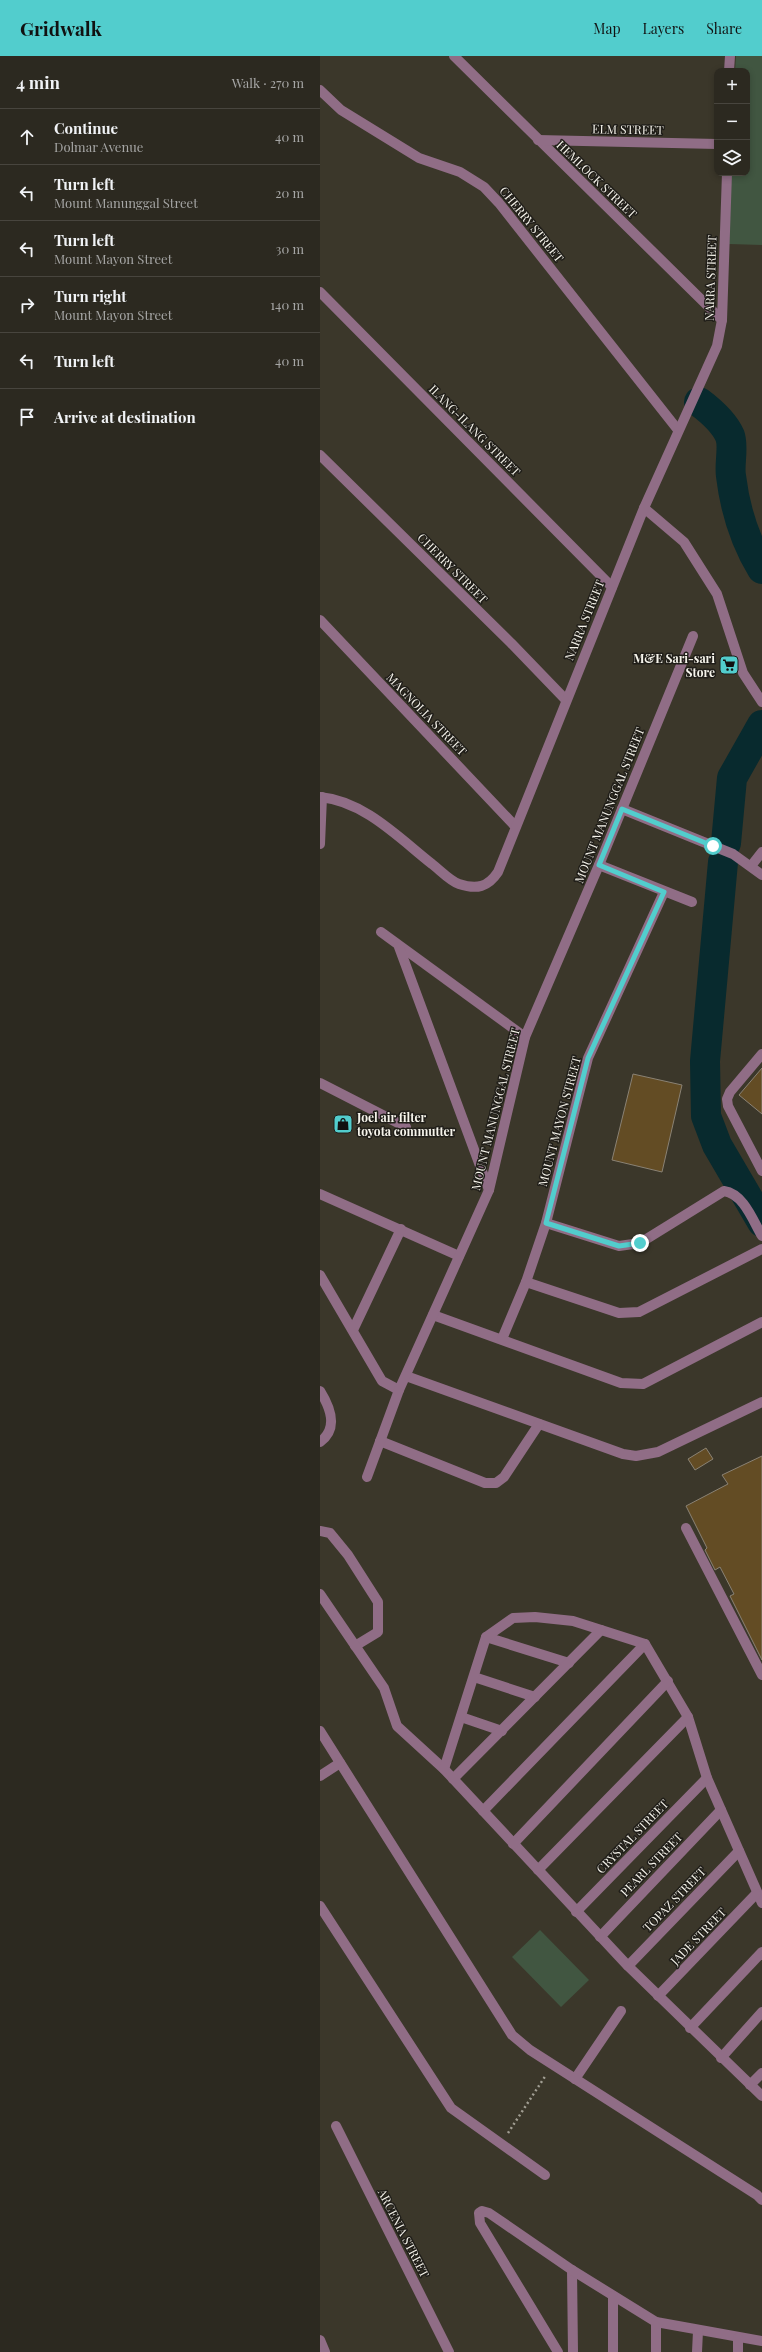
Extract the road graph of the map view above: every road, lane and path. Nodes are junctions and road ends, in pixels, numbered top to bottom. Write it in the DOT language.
graph roads {
  1 [pos="454,56"];
  2 [pos="730,56"];
  3 [pos="729,68"];
  4 [pos="320,90"];
  5 [pos="538,140"];
  6 [pos="714,144"];
  7 [pos="727,176"];
  8 [pos="320,292"];
  9 [pos="722,320"];
  10 [pos="678,430"];
  11 [pos="320,455"];
  12 [pos="644,508"];
  13 [pos="612,587"];
  14 [pos="320,620"];
  15 [pos="693,636"];
  16 [pos="566,700"];
  17 [pos="762,702"];
  18 [pos="321,797"];
  19 [pos="622,809"];
  20 [pos="516,826"];
  21 [pos="320,844"];
  22 [pos="762,852"];
  23 [pos="599,865"];
  24 [pos="751,866"];
  25 [pos="762,875"];
  26 [pos="664,892"];
  27 [pos="692,902"];
  28 [pos="381,932"];
  29 [pos="399,947"];
  30 [pos="525,1037"];
  31 [pos="762,1054"];
  32 [pos="320,1083"];
  33 [pos="406,1127"];
  34 [pos="761,1165"];
  35 [pos="489,1190"];
  36 [pos="320,1194"];
  37 [pos="546,1223"];
  38 [pos="401,1229"];
  39 [pos="762,1236"];
  40 [pos="762,1249"];
  41 [pos="459,1256"];
  42 [pos="320,1275"];
  43 [pos="526,1282"];
  44 [pos="433,1315"];
  45 [pos="762,1322"];
  46 [pos="353,1330"];
  47 [pos="502,1339"];
  48 [pos="406,1376"];
  49 [pos="400,1390"];
  50 [pos="320,1391"];
  51 [pos="762,1402"];
  52 [pos="538,1424"];
  53 [pos="380,1441"];
  54 [pos="320,1442"];
  55 [pos="367,1478"];
  56 [pos="686,1528"];
  57 [pos="320,1531"];
  58 [pos="320,1594"];
  59 [pos="601,1630"];
  60 [pos="486,1637"];
  61 [pos="645,1644"];
  62 [pos="355,1646"];
  63 [pos="569,1663"];
  64 [pos="762,1675"];
  65 [pos="474,1677"];
  66 [pos="668,1681"];
  67 [pos="535,1697"];
  68 [pos="461,1717"];
  69 [pos="688,1717"];
  70 [pos="320,1731"];
  71 [pos="502,1731"];
  72 [pos="340,1763"];
  73 [pos="444,1769"];
  74 [pos="320,1776"];
  75 [pos="707,1778"];
  76 [pos="453,1779"];
  77 [pos="721,1810"];
  78 [pos="483,1811"];
  79 [pos="513,1844"];
  80 [pos="739,1851"];
  81 [pos="538,1870"];
  82 [pos="756,1894"];
  83 [pos="762,1903"];
  84 [pos="320,1906"];
  85 [pos="576,1912"];
  86 [pos="600,1937"];
  87 [pos="762,1952"];
  88 [pos="628,1966"];
  89 [pos="658,1996"];
  90 [pos="621,2011"];
  91 [pos="762,2012"];
  92 [pos="690,2028"];
  93 [pos="721,2058"];
  94 [pos="553,2065"];
  95 [pos="762,2073"];
  96 [pos="575,2080"];
  97 [pos="750,2085"];
  98 [pos="762,2096"];
  99 [pos="336,2126"];
  100 [pos="501,2143"];
  101 [pos="546,2175"];
  102 [pos="762,2200"];
  103 [pos="572,2270"];
  104 [pos="613,2296"];
  105 [pos="656,2322"];
  106 [pos="698,2331"];
  107 [pos="738,2338"];
  108 [pos="320,2340"];
  109 [pos="762,2341"];
  110 [pos="325,2352"];
  111 [pos="449,2352"];
  112 [pos="558,2352"];
  113 [pos="573,2352"];
  114 [pos="613,2352"];
  115 [pos="656,2352"];
  116 [pos="698,2352"];
  117 [pos="738,2352"];
  1 -- 5 [label="street, HEMLOCK STREET"];
  2 -- 3 [label="street"];
  4 -- 10 [label="street, CHERRY STREET"];
  5 -- 6 [label="street, ELM STREET"];
  5 -- 9 [label="street, HEMLOCK STREET"];
  7 -- 9 [label="street, NARRA STREET"];
  8 -- 13 [label="street, ILANG-ILANG STREET"];
  9 -- 10 [label="street, NARRA STREET"];
  10 -- 12 [label="street, NARRA STREET"];
  11 -- 16 [label="street, CHERRY STREET"];
  12 -- 13 [label="street, NARRA STREET"];
  12 -- 17 [label="street"];
  13 -- 16 [label="street, NARRA STREET"];
  14 -- 20 [label="street, MAGNOLIA STREET"];
  15 -- 19 [label="street, MOUNT MANUNGGAL STREET"];
  16 -- 20 [label="street, NARRA STREET"];
  18 -- 20 [label="street, NARRA STREET"];
  18 -- 21 [label="street"];
  19 -- 23 [label="street, MOUNT MANUNGGAL STREET"];
  19 -- 24 [label="street"];
  22 -- 24 [label="street"];
  23 -- 26 [label="street"];
  23 -- 30 [label="street, MOUNT MANUNGGAL STREET"];
  24 -- 25 [label="street"];
  26 -- 27 [label="street"];
  26 -- 37 [label="street, MOUNT MAYON STREET"];
  28 -- 29 [label="street"];
  29 -- 30 [label="street"];
  29 -- 35 [label="street"];
  30 -- 35 [label="street, MOUNT MANUNGGAL STREET"];
  31 -- 34 [label="street"];
  32 -- 33 [label="street"];
  35 -- 41 [label="street, MOUNT MANUNGGAL STREET"];
  36 -- 38 [label="street"];
  37 -- 39 [label="street"];
  37 -- 43 [label="street, MOUNT MAYON STREET"];
  38 -- 41 [label="street"];
  38 -- 46 [label="street"];
  40 -- 43 [label="street"];
  41 -- 44 [label="street, MOUNT MANUNGGAL STREET"];
  42 -- 46 [label="street"];
  43 -- 47 [label="street, MOUNT MAYON STREET"];
  44 -- 47 [label="street"];
  44 -- 48 [label="street, MOUNT MANUNGGAL STREET"];
  45 -- 47 [label="street"];
  46 -- 49 [label="street"];
  48 -- 49 [label="street, MOUNT MANUNGGAL STREET"];
  48 -- 52 [label="street"];
  49 -- 53 [label="street, MOUNT MANUNGGAL STREET"];
  50 -- 54 [label="street"];
  51 -- 52 [label="street"];
  52 -- 53 [label="street"];
  53 -- 55 [label="street, MOUNT MANUNGGAL STREET"];
  56 -- 64 [label="street"];
  57 -- 62 [label="street"];
  58 -- 62 [label="street"];
  59 -- 60 [label="street"];
  59 -- 61 [label="street"];
  59 -- 63 [label="street"];
  60 -- 63 [label="street"];
  60 -- 65 [label="street"];
  61 -- 66 [label="street"];
  61 -- 78 [label="street"];
  62 -- 73 [label="street"];
  63 -- 67 [label="street"];
  65 -- 67 [label="street"];
  65 -- 68 [label="street"];
  66 -- 69 [label="street"];
  66 -- 79 [label="street"];
  67 -- 71 [label="street"];
  68 -- 71 [label="street"];
  68 -- 73 [label="street"];
  69 -- 75 [label="street"];
  69 -- 81 [label="street"];
  70 -- 72 [label="street"];
  71 -- 76 [label="street"];
  72 -- 74 [label="street"];
  72 -- 94 [label="street"];
  73 -- 76 [label="street"];
  75 -- 77 [label="street"];
  75 -- 85 [label="street, CRYSTAL STREET"];
  76 -- 78 [label="street"];
  77 -- 80 [label="street"];
  77 -- 86 [label="street, PEARL STREET"];
  78 -- 79 [label="street"];
  79 -- 81 [label="street"];
  80 -- 82 [label="street"];
  80 -- 88 [label="street, TOPAZ STREET"];
  81 -- 85 [label="street"];
  82 -- 83 [label="street"];
  82 -- 89 [label="street, JADE STREET"];
  84 -- 100 [label="street"];
  85 -- 86 [label="street"];
  86 -- 88 [label="street"];
  87 -- 92 [label="street"];
  88 -- 89 [label="street"];
  89 -- 92 [label="street"];
  90 -- 96 [label="street"];
  91 -- 93 [label="street"];
  92 -- 93 [label="street"];
  93 -- 97 [label="street"];
  94 -- 96 [label="street"];
  94 -- 100 [label="path"];
  95 -- 97 [label="street"];
  96 -- 102 [label="street"];
  97 -- 98 [label="street"];
  99 -- 111 [label="street, ARCENIA STREET"];
  100 -- 101 [label="street"];
  103 -- 104 [label="street"];
  103 -- 112 [label="street"];
  103 -- 113 [label="street"];
  104 -- 105 [label="street"];
  104 -- 114 [label="street"];
  105 -- 106 [label="street"];
  105 -- 115 [label="street"];
  106 -- 107 [label="street"];
  106 -- 116 [label="street"];
  107 -- 109 [label="street"];
  107 -- 117 [label="street"];
  108 -- 110 [label="street"];
}
